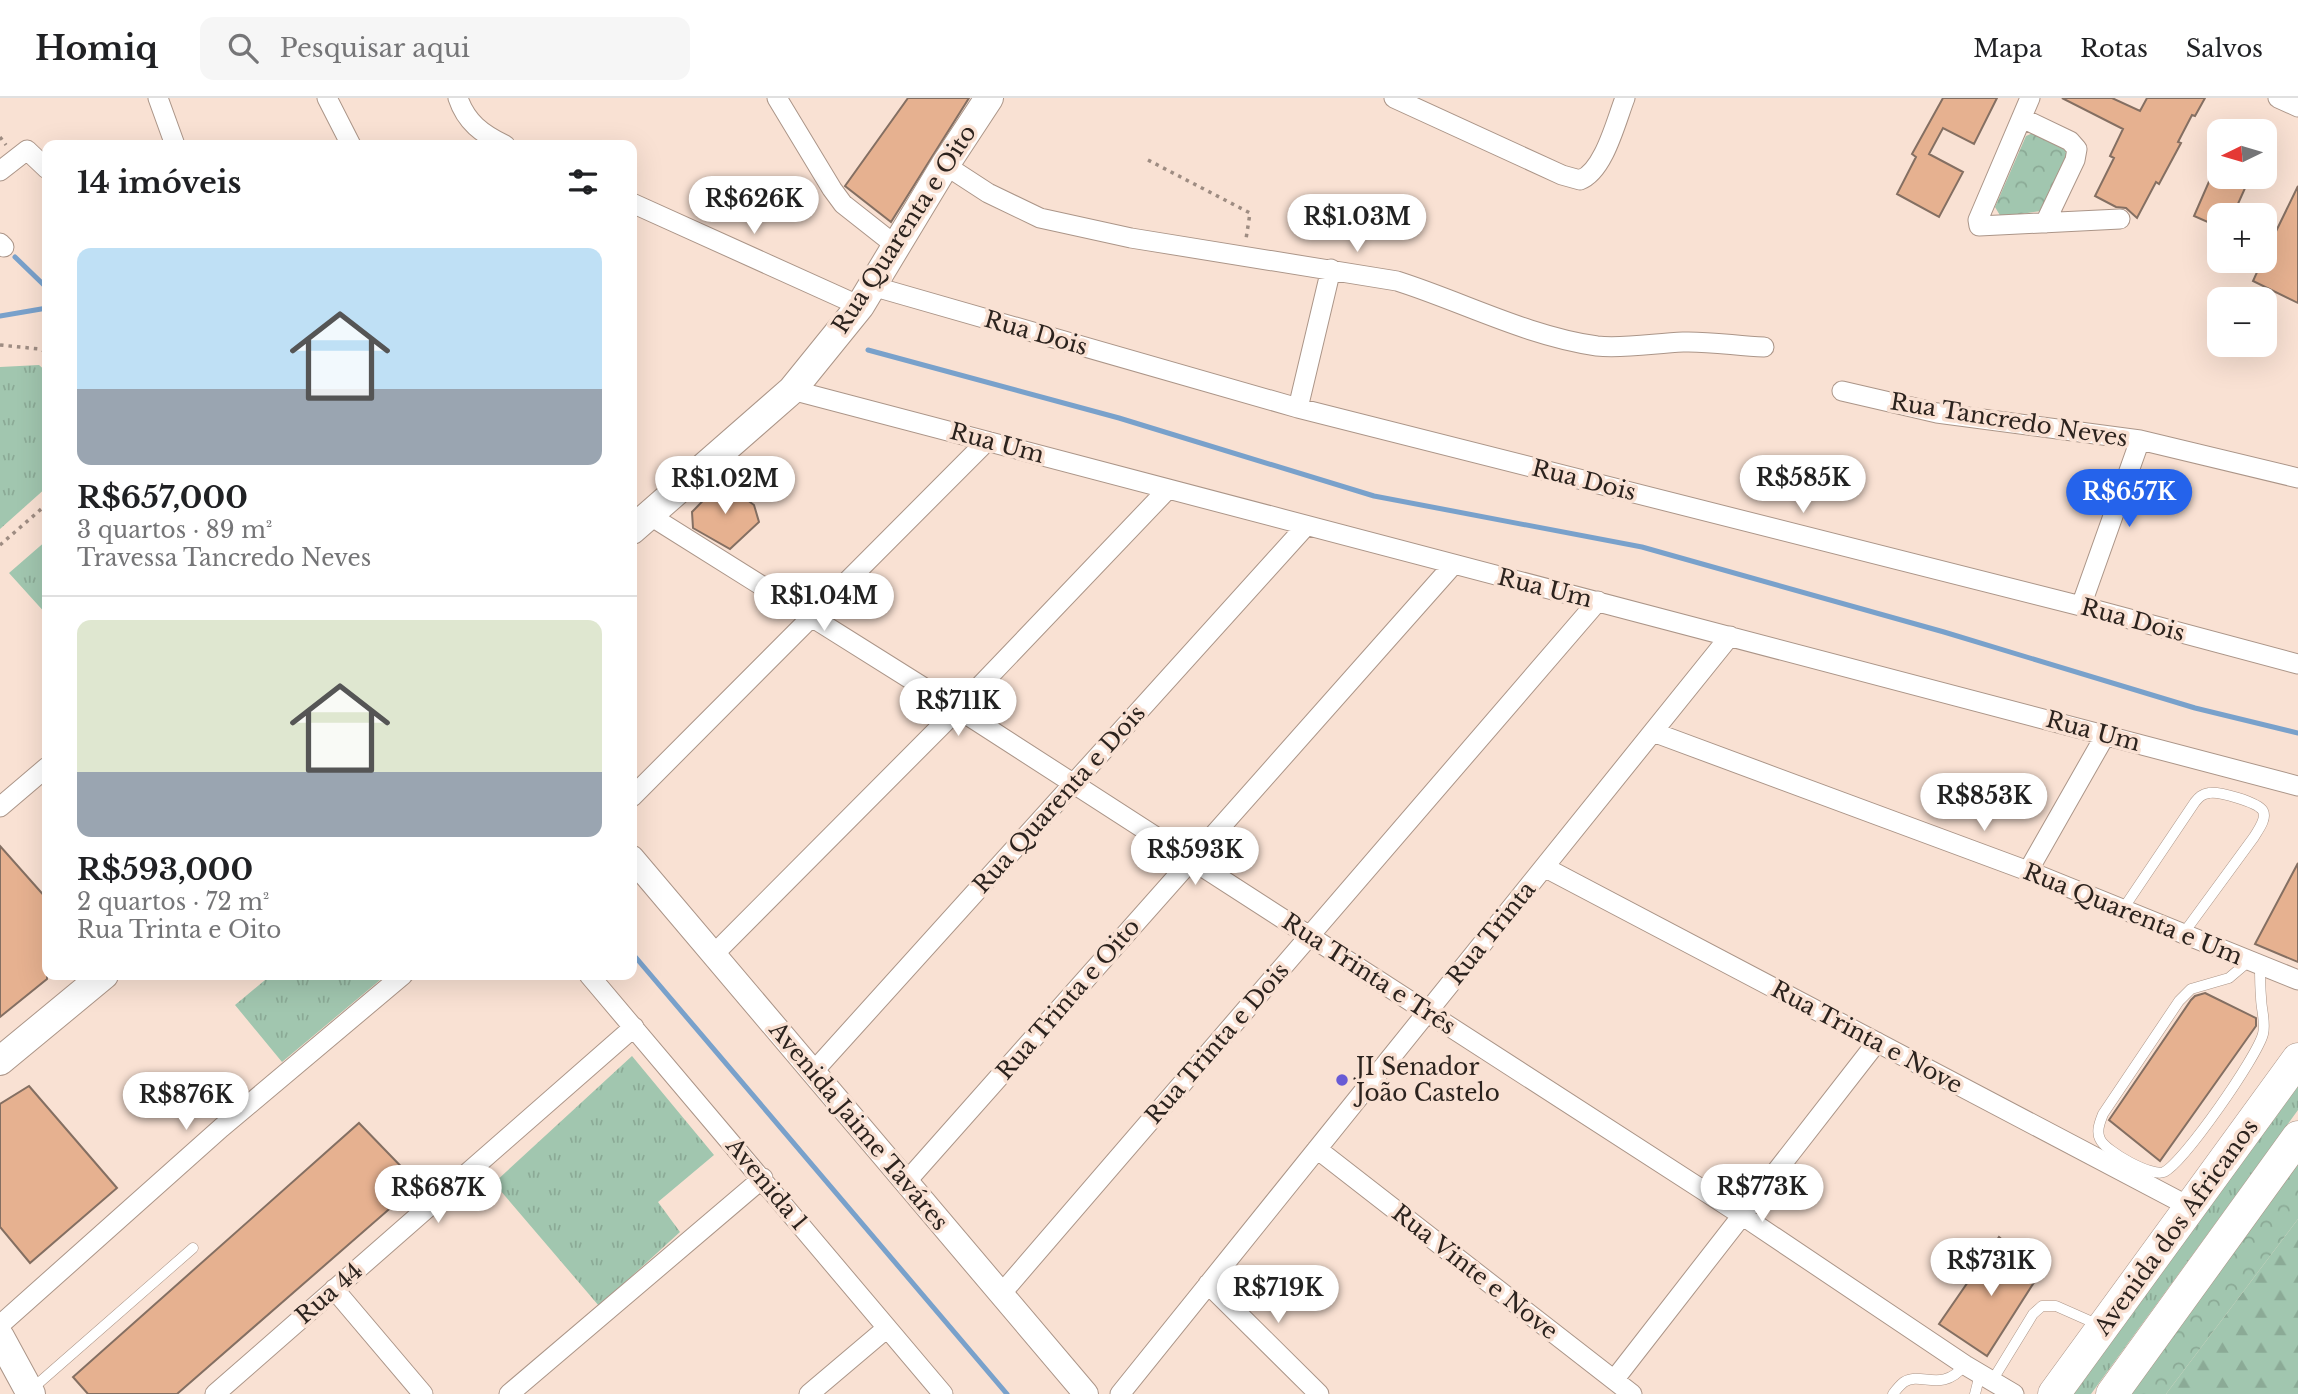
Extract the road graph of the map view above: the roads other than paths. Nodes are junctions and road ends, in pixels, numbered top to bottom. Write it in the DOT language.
graph roads {
  1 [pos="158,98"];
  2 [pos="327,98"];
  3 [pos="458,98"];
  4 [pos="777,98"];
  5 [pos="989,98"];
  6 [pos="1394,98"];
  7 [pos="1625,98"];
  8 [pos="2030,98"];
  9 [pos="2278,98"];
  10 [pos="2298,107"];
  11 [pos="2022,118"];
  12 [pos="173,140"];
  13 [pos="348,140"];
  14 [pos="497,140"];
  15 [pos="42,164"];
  16 [pos="945,165"];
  17 [pos="0,171"];
  18 [pos="637,205"];
  19 [pos="2120,219"];
  20 [pos="2045,223"];
  21 [pos="895,245"];
  22 [pos="1331,269"];
  23 [pos="866,296"];
  24 [pos="1763,348"];
  25 [pos="792,390"];
  26 [pos="1842,391"];
  27 [pos="1298,408"];
  28 [pos="2140,440"];
  29 [pos="987,441"];
  30 [pos="2298,478"];
  31 [pos="1168,489"];
  32 [pos="640,522"];
  33 [pos="1306,526"];
  34 [pos="1453,565"];
  35 [pos="1598,601"];
  36 [pos="2081,606"];
  37 [pos="812,616"];
  38 [pos="1730,636"];
  39 [pos="2298,664"];
  40 [pos="958,709"];
  41 [pos="1653,732"];
  42 [pos="2106,734"];
  43 [pos="42,771"];
  44 [pos="1073,783"];
  45 [pos="2298,786"];
  46 [pos="637,792"];
  47 [pos="0,807"];
  48 [pos="1192,860"];
  49 [pos="637,865"];
  50 [pos="1545,867"];
  51 [pos="2028,871"];
  52 [pos="2123,909"];
  53 [pos="2183,934"];
  54 [pos="1310,936"];
  55 [pos="713,955"];
  56 [pos="2254,963"];
  57 [pos="98,980"];
  58 [pos="397,980"];
  59 [pos="593,980"];
  60 [pos="2298,980"];
  61 [pos="1427,1012"];
  62 [pos="634,1027"];
  63 [pos="1877,1042"];
  64 [pos="2298,1059"];
  65 [pos="0,1061"];
  66 [pos="813,1072"];
  67 [pos="2298,1137"];
  68 [pos="1317,1149"];
  69 [pos="763,1178"];
  70 [pos="906,1182"];
  71 [pos="2190,1207"];
  72 [pos="1743,1216"];
  73 [pos="193,1248"];
  74 [pos="1208,1284"];
  75 [pos="334,1289"];
  76 [pos="1001,1294"];
  77 [pos="0,1325"];
  78 [pos="2103,1327"];
  79 [pos="887,1328"];
  80 [pos="0,1337"];
  81 [pos="1979,1373"];
  82 [pos="1614,1380"];
  83 [pos="30,1393"];
  84 [pos="215,1394"];
  85 [pos="423,1394"];
  86 [pos="509,1394"];
  87 [pos="809,1394"];
  88 [pos="943,1394"];
  89 [pos="1086,1394"];
  90 [pos="1119,1394"];
  91 [pos="1319,1394"];
  92 [pos="1632,1394"];
  93 [pos="1892,1394"];
  94 [pos="1975,1394"];
  95 [pos="2014,1394"];
  96 [pos="2054,1394"];
  97 [pos="2112,1394"];
  1 -- 12 [label="street"];
  2 -- 13 [label="street"];
  3 -- 14 [label="street"];
  4 -- 21 [label="street"];
  5 -- 16 [label="main road, Rua Quarenta e Oito"];
  6 -- 7 [label="street"];
  8 -- 11 [label="street"];
  9 -- 10 [label="street"];
  11 -- 20 [label="street"];
  11 -- 20 [label="street"];
  15 -- 17 [label="street"];
  16 -- 21 [label="main road, Rua Quarenta e Oito"];
  16 -- 22 [label="street"];
  18 -- 23 [label="street, Rua Dois"];
  19 -- 20 [label="street"];
  21 -- 23 [label="main road, Rua Quarenta e Oito"];
  22 -- 24 [label="street"];
  22 -- 27 [label="street"];
  23 -- 25 [label="main road, Rua Quarenta e Oito"];
  23 -- 27 [label="street, Rua Dois"];
  25 -- 29 [label="street, Rua Um"];
  25 -- 32 [label="main road, Rua Quarenta e Oito"];
  26 -- 28 [label="street, Rua Tancredo Neves"];
  27 -- 36 [label="street, Rua Dois"];
  28 -- 30 [label="street, Rua Tancredo Neves"];
  28 -- 36 [label="street"];
  29 -- 31 [label="street, Rua Um"];
  29 -- 37 [label="street"];
  31 -- 33 [label="street, Rua Um"];
  31 -- 40 [label="street"];
  32 -- 37 [label="street, Rua Trinta e Três"];
  33 -- 34 [label="street, Rua Um"];
  33 -- 44 [label="street, Rua Quarenta e Dois"];
  34 -- 35 [label="street, Rua Um"];
  34 -- 48 [label="street, Rua Trinta e Oito"];
  35 -- 38 [label="street, Rua Um"];
  35 -- 54 [label="street, Rua Trinta e Dois"];
  36 -- 39 [label="street, Rua Dois"];
  37 -- 40 [label="street, Rua Trinta e Três"];
  37 -- 46 [label="street"];
  38 -- 41 [label="street, Rua Trinta"];
  38 -- 42 [label="street, Rua Um"];
  40 -- 44 [label="street, Rua Trinta e Três"];
  40 -- 55 [label="street"];
  41 -- 50 [label="street, Rua Trinta"];
  41 -- 51 [label="street, Rua Quarenta e Um"];
  42 -- 45 [label="street, Rua Um"];
  42 -- 51 [label="street"];
  43 -- 47 [label="street"];
  44 -- 48 [label="street, Rua Trinta e Três"];
  44 -- 66 [label="street, Rua Quarenta e Dois"];
  48 -- 54 [label="street, Rua Trinta e Três"];
  48 -- 70 [label="street, Rua Trinta e Oito"];
  49 -- 55 [label="street, Avenida Jaime Taváres"];
  50 -- 61 [label="street, Rua Trinta"];
  50 -- 63 [label="street, Rua Trinta e Nove"];
  51 -- 52 [label="street, Rua Quarenta e Um"];
  52 -- 53 [label="street, Rua Quarenta e Um"];
  52 -- 53 [label="lane"];
  53 -- 56 [label="street, Rua Quarenta e Um"];
  54 -- 61 [label="street, Rua Trinta e Três"];
  54 -- 76 [label="street, Rua Trinta e Dois"];
  55 -- 66 [label="street, Avenida Jaime Taváres"];
  56 -- 56 [label="lane"];
  56 -- 60 [label="street, Rua Quarenta e Um"];
  57 -- 65 [label="main road"];
  58 -- 77 [label="street"];
  59 -- 62 [label="street, Avenida 1"];
  61 -- 68 [label="street, Rua Trinta"];
  61 -- 72 [label="street, Rua Trinta e Três"];
  62 -- 69 [label="street, Avenida 1"];
  62 -- 75 [label="street, Rua 44"];
  63 -- 71 [label="street, Rua Trinta e Nove"];
  63 -- 72 [label="street"];
  64 -- 71 [label="main road, Avenida dos Africanos"];
  66 -- 70 [label="street, Avenida Jaime Taváres"];
  67 -- 97 [label="main road, Avenida dos Africanos"];
  68 -- 74 [label="street, Rua Trinta"];
  68 -- 82 [label="street, Rua Vinte e Nove"];
  69 -- 79 [label="street, Avenida 1"];
  69 -- 86 [label="street"];
  70 -- 76 [label="street, Avenida Jaime Taváres"];
  71 -- 78 [label="main road, Avenida dos Africanos"];
  72 -- 81 [label="street, Rua Trinta e Três"];
  72 -- 82 [label="street"];
  73 -- 83 [label="lane"];
  74 -- 90 [label="street, Rua Trinta"];
  74 -- 91 [label="street"];
  75 -- 84 [label="street, Rua 44"];
  75 -- 85 [label="street"];
  76 -- 89 [label="street, Avenida Jaime Taváres"];
  78 -- 81 [label="lane"];
  78 -- 96 [label="main road, Avenida dos Africanos"];
  79 -- 87 [label="street"];
  79 -- 88 [label="street, Avenida 1"];
  80 -- 83 [label="main road"];
  81 -- 93 [label="lane"];
  81 -- 94 [label="lane"];
  81 -- 95 [label="street, Rua Trinta e Três"];
  82 -- 92 [label="street, Rua Vinte e Nove"];
}
